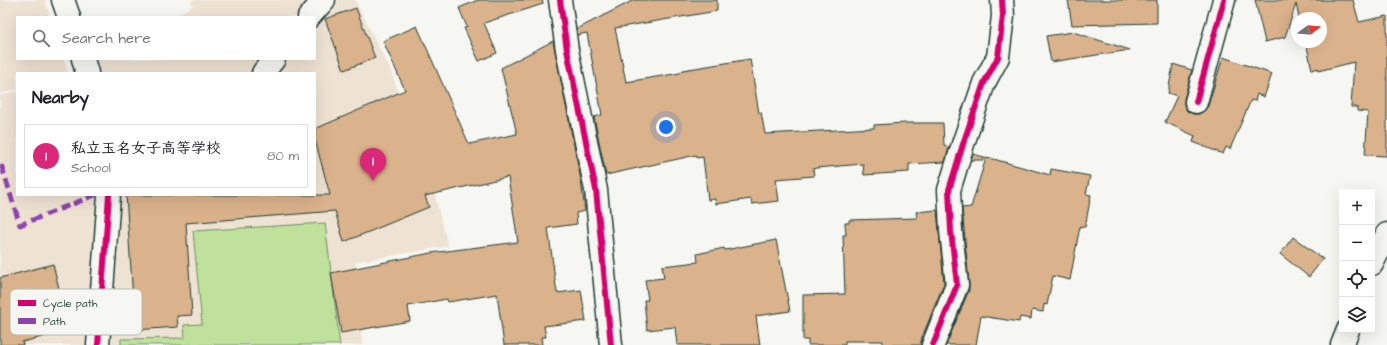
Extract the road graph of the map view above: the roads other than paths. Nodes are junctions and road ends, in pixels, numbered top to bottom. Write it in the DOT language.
graph roads {
  1 [pos="64,0"];
  2 [pos="324,0"];
  3 [pos="560,0"];
  4 [pos="1002,0"];
  5 [pos="1224,0"];
  6 [pos="69,16"];
  7 [pos="310,16"];
  8 [pos="83,60"];
  9 [pos="273,60"];
  10 [pos="87,72"];
  11 [pos="264,72"];
  12 [pos="1196,102"];
  13 [pos="109,196"];
  14 [pos="1387,234"];
  15 [pos="1374,261"];
  16 [pos="102,289"];
  17 [pos="1347,333"];
  18 [pos="99,335"];
  19 [pos="98,345"];
  20 [pos="610,345"];
  21 [pos="933,345"];
  22 [pos="1342,345"];
  1 -- 6 [label="street"];
  2 -- 7 [label="street"];
  3 -- 20 [label="street"];
  4 -- 21 [label="street"];
  5 -- 12 [label="street"];
  8 -- 10 [label="street"];
  9 -- 11 [label="street"];
  13 -- 16 [label="street"];
  14 -- 15 [label="street"];
  17 -- 22 [label="street"];
  18 -- 19 [label="street"];
}
